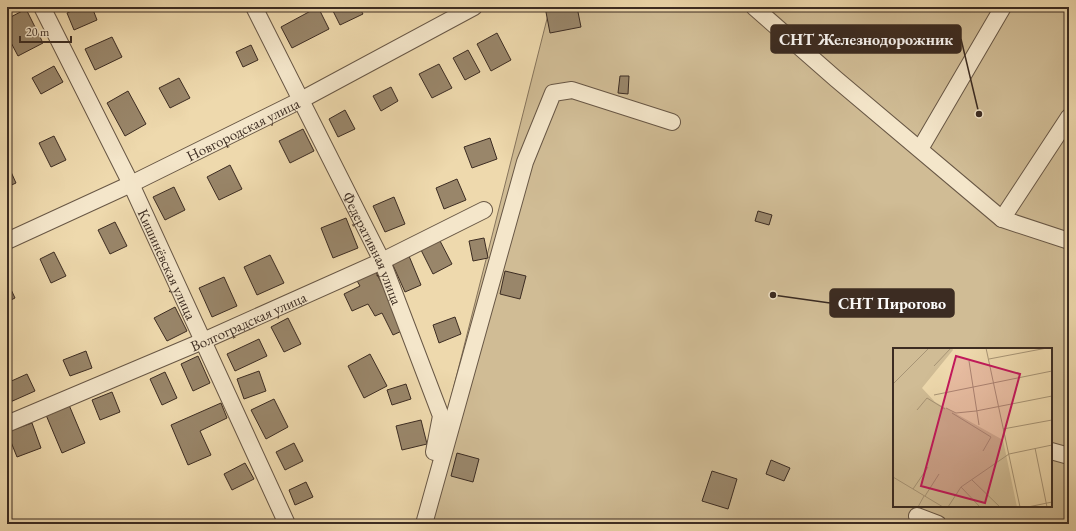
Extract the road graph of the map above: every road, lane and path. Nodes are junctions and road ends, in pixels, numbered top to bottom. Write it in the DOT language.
graph roads {
  1 [pos="42,7"];
  2 [pos="254,7"];
  3 [pos="754,7"];
  4 [pos="1003,7"];
  5 [pos="465,9"];
  6 [pos="300,100"];
  7 [pos="1069,117"];
  8 [pos="672,122"];
  9 [pos="920,149"];
  10 [pos="131,184"];
  11 [pos="484,210"];
  12 [pos="1002,219"];
  13 [pos="7,241"];
  14 [pos="1069,241"];
  15 [pos="382,261"];
  16 [pos="203,341"];
  17 [pos="9,423"];
  18 [pos="1052,451"];
  19 [pos="1069,456"];
  20 [pos="423,502"];
  21 [pos="917,516"];
  22 [pos="287,524"];
  23 [pos="424,524"];
  24 [pos="938,524"];
  1 -- 10 [label="street, Кишинёвская улица"];
  2 -- 6 [label="street, Федеративная улица"];
  3 -- 9 [label="street"];
  4 -- 9 [label="street"];
  5 -- 6 [label="street, Новгородская улица"];
  6 -- 10 [label="street, Новгородская улица"];
  6 -- 15 [label="street, Федеративная улица"];
  7 -- 12 [label="street"];
  8 -- 23 [label="street"];
  9 -- 12 [label="street"];
  10 -- 13 [label="street, Новгородская улица"];
  10 -- 16 [label="street, Кишинёвская улица"];
  11 -- 15 [label="street, Волгоградская улица"];
  12 -- 14 [label="street"];
  15 -- 16 [label="street, Волгоградская улица"];
  15 -- 20 [label="street, Федеративная улица"];
  16 -- 17 [label="street, Волгоградская улица"];
  16 -- 22 [label="street, Кишинёвская улица"];
  18 -- 19 [label="street"];
  21 -- 24 [label="street"];
}
